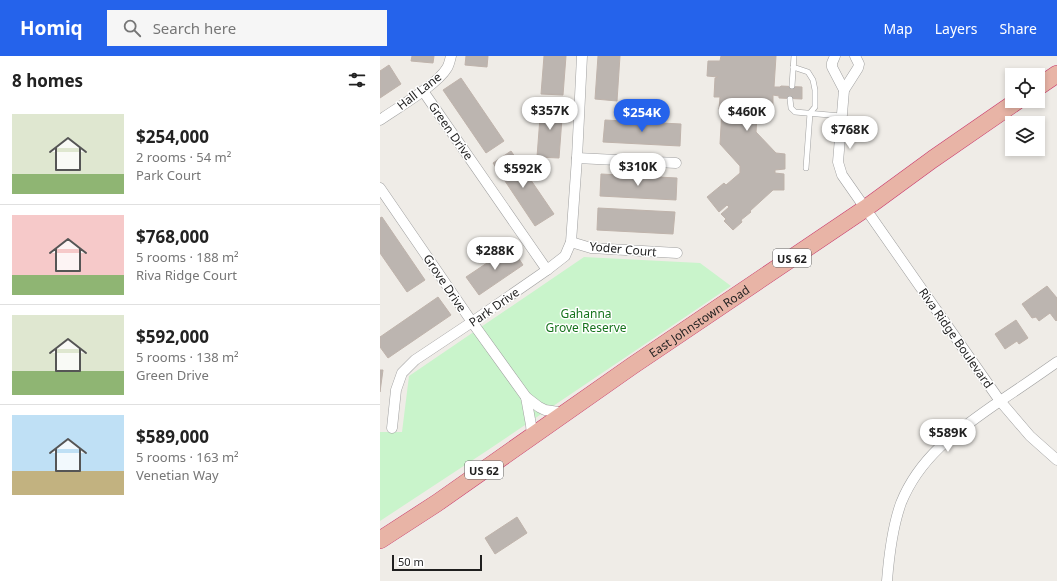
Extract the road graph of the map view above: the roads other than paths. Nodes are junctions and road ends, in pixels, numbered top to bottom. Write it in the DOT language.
graph roads {
  1 [pos="451,56"];
  2 [pos="582,56"];
  3 [pos="794,56"];
  4 [pos="835,56"];
  5 [pos="856,56"];
  6 [pos="793,67"];
  7 [pos="1057,74"];
  8 [pos="1045,82"];
  9 [pos="792,86"];
  10 [pos="844,90"];
  11 [pos="422,91"];
  12 [pos="790,99"];
  13 [pos="1007,108"];
  14 [pos="810,113"];
  15 [pos="841,116"];
  16 [pos="380,120"];
  17 [pos="577,158"];
  18 [pos="676,163"];
  19 [pos="806,168"];
  20 [pos="382,194"];
  21 [pos="866,208"];
  22 [pos="570,242"];
  23 [pos="677,253"];
  24 [pos="547,270"];
  25 [pos="472,322"];
  26 [pos="1057,362"];
  27 [pos="526,397"];
  28 [pos="1000,401"];
  29 [pos="566,413"];
  30 [pos="392,428"];
  31 [pos="532,436"];
  32 [pos="1057,460"];
  33 [pos="380,540"];
  34 [pos="887,581"];
  1 -- 11 [label="street, Hall Lane"];
  2 -- 17 [label="street, Park Drive"];
  3 -- 6 [label="lane"];
  4 -- 10 [label="street"];
  5 -- 10 [label="street"];
  6 -- 9 [label="lane"];
  6 -- 14 [label="lane"];
  7 -- 8 [label="highway"];
  10 -- 15 [label="street, Riva Ridge Boulevard"];
  11 -- 16 [label="street, Hall Lane"];
  11 -- 24 [label="street, Green Drive"];
  12 -- 14 [label="lane"];
  13 -- 21 [label="highway, East Johnstown Road / US 62"];
  14 -- 15 [label="lane"];
  14 -- 19 [label="lane"];
  15 -- 21 [label="street, Riva Ridge Boulevard"];
  17 -- 18 [label="street"];
  17 -- 22 [label="street, Park Drive"];
  20 -- 25 [label="street, Grove Drive"];
  21 -- 28 [label="street, Riva Ridge Boulevard"];
  21 -- 29 [label="highway, East Johnstown Road / US 62"];
  22 -- 23 [label="street, Yoder Court"];
  22 -- 24 [label="street, Park Drive"];
  24 -- 25 [label="street, Park Drive"];
  25 -- 27 [label="street, Grove Drive"];
  25 -- 30 [label="street, Park Drive"];
  26 -- 28 [label="street"];
  27 -- 29 [label="street, Grove Drive"];
  27 -- 31 [label="street, Grove Drive"];
  28 -- 32 [label="street, Riva Ridge Boulevard"];
  28 -- 34 [label="street"];
  29 -- 31 [label="highway, East Johnstown Road / US 62"];
  31 -- 33 [label="highway, East Johnstown Road / US 62"];
}
